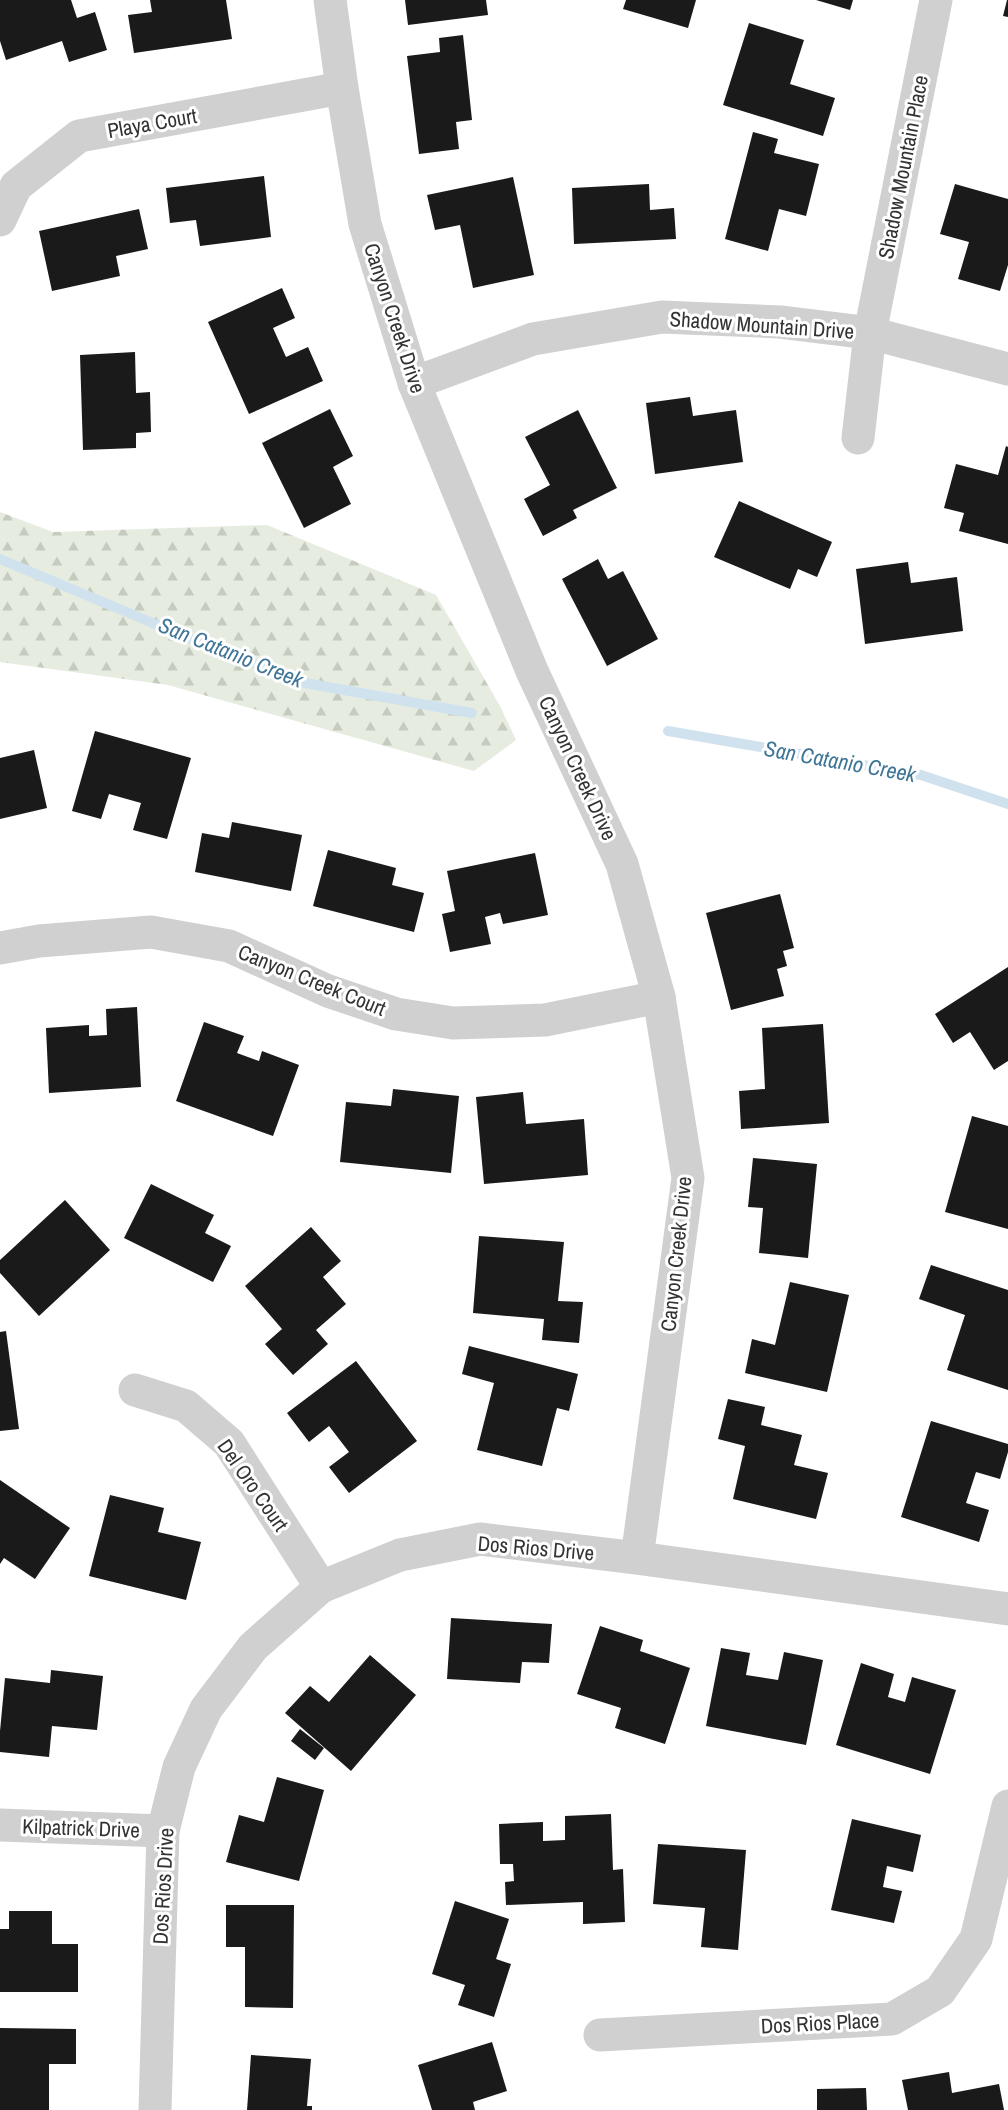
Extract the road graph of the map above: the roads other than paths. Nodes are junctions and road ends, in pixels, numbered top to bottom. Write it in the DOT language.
graph roads {
  1 [pos="330,0"];
  2 [pos="936,0"];
  3 [pos="342,88"];
  4 [pos="0,220"];
  5 [pos="870,333"];
  6 [pos="1008,369"];
  7 [pos="414,383"];
  8 [pos="858,438"];
  9 [pos="0,948"];
  10 [pos="659,997"];
  11 [pos="135,1390"];
  12 [pos="638,1558"];
  13 [pos="321,1587"];
  14 [pos="1008,1609"];
  15 [pos="1008,1806"];
  16 [pos="0,1825"];
  17 [pos="163,1832"];
  18 [pos="600,2035"];
  19 [pos="155,2110"];
  1 -- 3 [label="street, Canyon Creek Drive"];
  2 -- 5 [label="street, Shadow Mountain Place"];
  3 -- 4 [label="street, Playa Court"];
  3 -- 7 [label="street, Canyon Creek Drive"];
  5 -- 6 [label="street, Shadow Mountain Drive"];
  5 -- 7 [label="street, Shadow Mountain Drive"];
  5 -- 8 [label="street, Shadow Mountain Place"];
  7 -- 10 [label="street, Canyon Creek Drive"];
  9 -- 10 [label="street, Canyon Creek Court"];
  10 -- 12 [label="street, Canyon Creek Drive"];
  11 -- 13 [label="street, Del Oro Court"];
  12 -- 13 [label="street, Dos Rios Drive"];
  12 -- 14 [label="street, Dos Rios Drive"];
  13 -- 17 [label="street, Dos Rios Drive"];
  15 -- 18 [label="street, Dos Rios Place"];
  16 -- 17 [label="street, Kilpatrick Drive"];
  17 -- 19 [label="street, Dos Rios Drive"];
}
